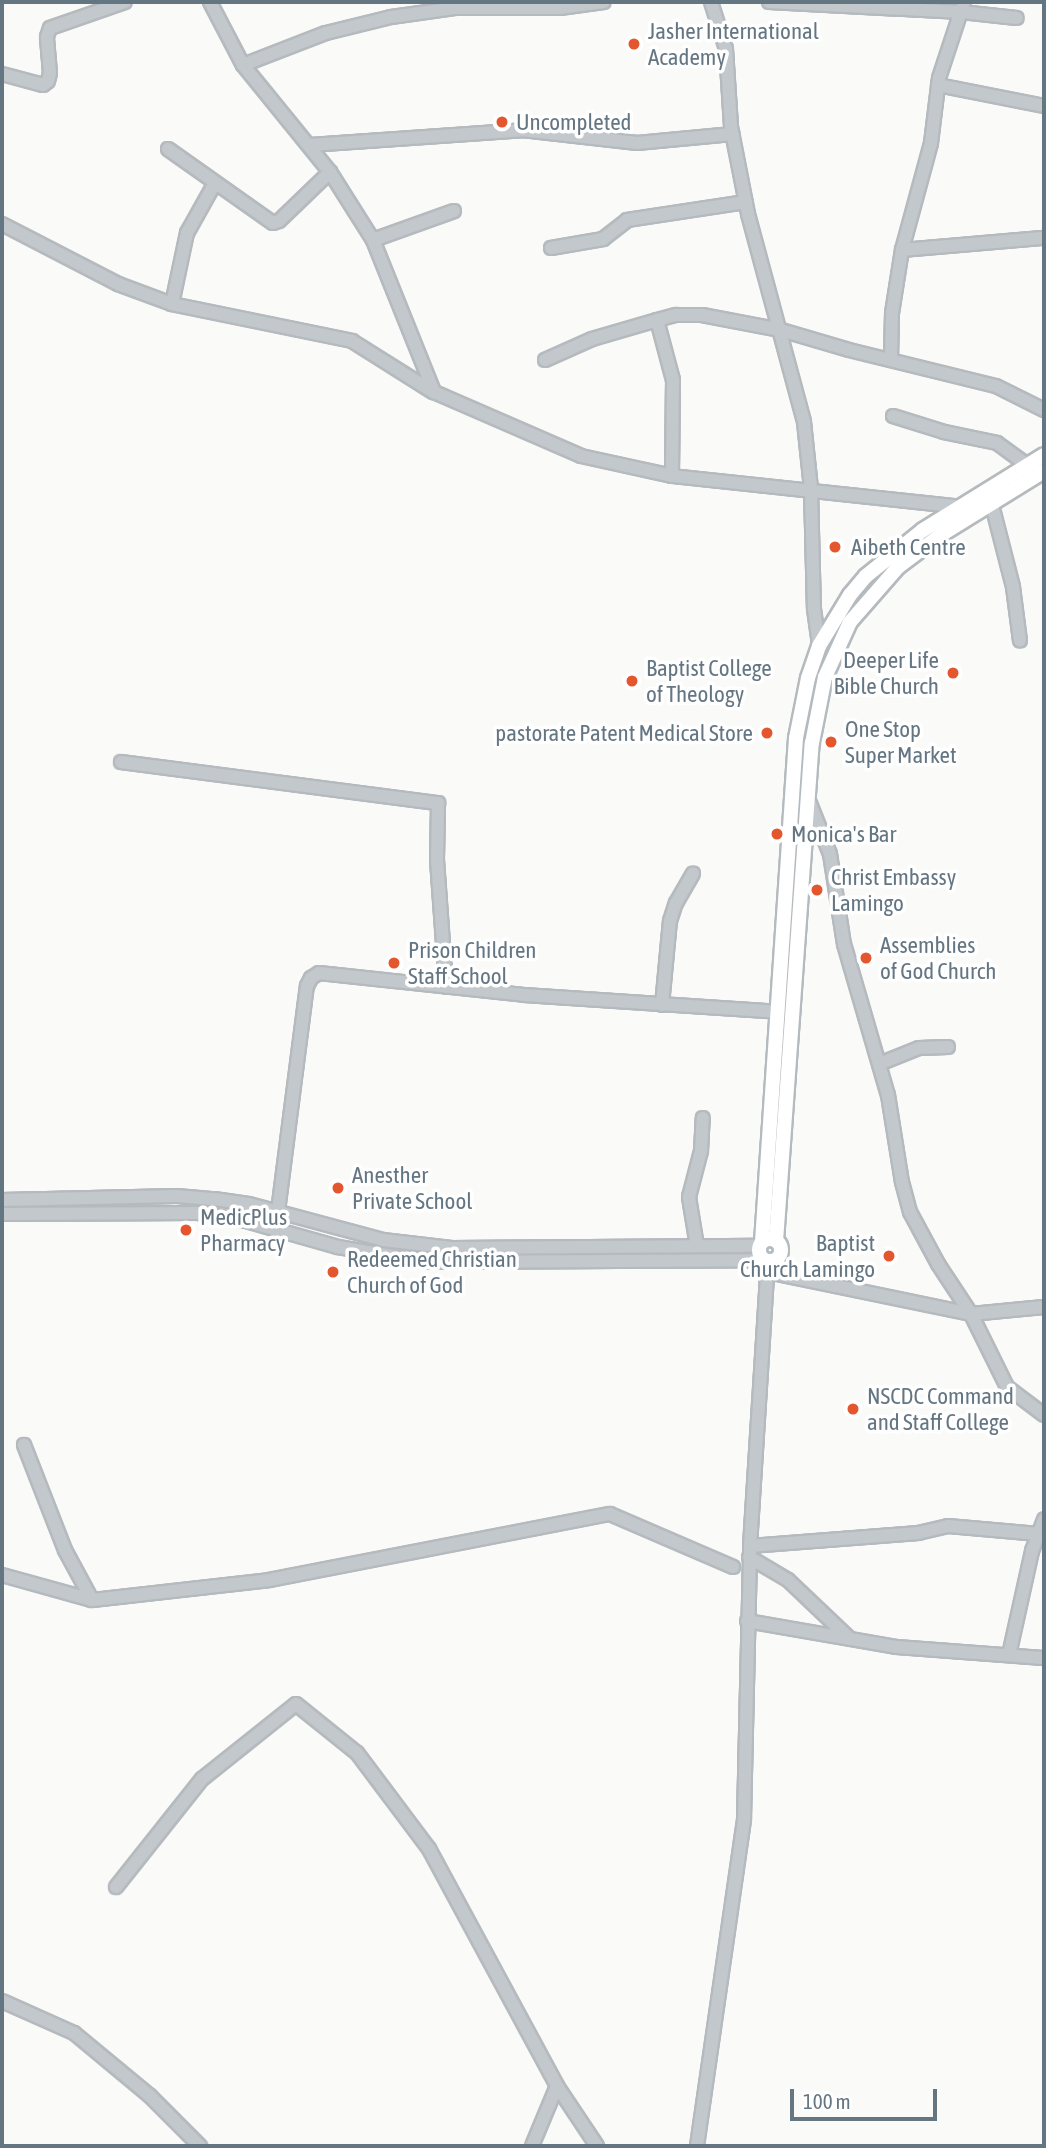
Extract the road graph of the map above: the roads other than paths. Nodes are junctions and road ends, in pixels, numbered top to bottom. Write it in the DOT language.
graph roads {
  1 [pos="125,2"];
  2 [pos="210,2"];
  3 [pos="604,2"];
  4 [pos="711,2"];
  5 [pos="769,2"];
  6 [pos="101,7"];
  7 [pos="962,7"];
  8 [pos="1017,18"];
  9 [pos="243,65"];
  10 [pos="2,74"];
  11 [pos="938,85"];
  12 [pos="1044,106"];
  13 [pos="733,134"];
  14 [pos="310,145"];
  15 [pos="168,149"];
  16 [pos="330,172"];
  17 [pos="215,183"];
  18 [pos="746,202"];
  19 [pos="454,211"];
  20 [pos="2,224"];
  21 [pos="1041,238"];
  22 [pos="373,240"];
  23 [pos="551,248"];
  24 [pos="902,250"];
  25 [pos="172,304"];
  26 [pos="657,320"];
  27 [pos="781,330"];
  28 [pos="545,360"];
  29 [pos="891,360"];
  30 [pos="433,392"];
  31 [pos="1044,410"];
  32 [pos="893,416"];
  33 [pos="1044,455"];
  34 [pos="1037,470"];
  35 [pos="672,476"];
  36 [pos="811,489"];
  37 [pos="992,505"];
  38 [pos="961,507"];
  39 [pos="1020,641"];
  40 [pos="819,646"];
  41 [pos="121,761"];
  42 [pos="809,801"];
  43 [pos="693,874"];
  44 [pos="446,987"];
  45 [pos="662,1005"];
  46 [pos="777,1012"];
  47 [pos="948,1047"];
  48 [pos="879,1064"];
  49 [pos="703,1118"];
  50 [pos="2,1200"];
  51 [pos="278,1213"];
  52 [pos="2,1214"];
  53 [pos="276,1230"];
  54 [pos="697,1246"];
  55 [pos="766,1254"];
  56 [pos="1044,1307"];
  57 [pos="971,1314"];
  58 [pos="1044,1415"];
  59 [pos="24,1445"];
  60 [pos="1044,1519"];
  61 [pos="1039,1534"];
  62 [pos="750,1551"];
  63 [pos="733,1567"];
  64 [pos="2,1575"];
  65 [pos="92,1600"];
  66 [pos="747,1621"];
  67 [pos="849,1638"];
  68 [pos="1009,1655"];
  69 [pos="1044,1658"];
  70 [pos="116,1887"];
  71 [pos="2,2001"];
  72 [pos="557,2086"];
  73 [pos="534,2142"];
  74 [pos="200,2146"];
  75 [pos="523,2146"];
  76 [pos="597,2146"];
  77 [pos="697,2146"];
  1 -- 6 [label="street"];
  2 -- 9 [label="street"];
  3 -- 9 [label="street"];
  4 -- 13 [label="street"];
  5 -- 7 [label="street"];
  6 -- 10 [label="street"];
  7 -- 8 [label="street"];
  7 -- 11 [label="street"];
  9 -- 14 [label="street"];
  11 -- 12 [label="street"];
  11 -- 24 [label="street"];
  13 -- 14 [label="street"];
  13 -- 18 [label="street"];
  14 -- 16 [label="street"];
  15 -- 17 [label="street"];
  16 -- 17 [label="street"];
  16 -- 22 [label="street"];
  17 -- 25 [label="street"];
  18 -- 23 [label="street"];
  18 -- 27 [label="street"];
  19 -- 22 [label="street"];
  20 -- 25 [label="street"];
  21 -- 24 [label="street"];
  22 -- 30 [label="street"];
  24 -- 29 [label="street"];
  25 -- 30 [label="street"];
  26 -- 27 [label="street"];
  26 -- 28 [label="street"];
  26 -- 35 [label="street"];
  27 -- 29 [label="street"];
  27 -- 36 [label="street"];
  29 -- 31 [label="street"];
  30 -- 35 [label="street"];
  32 -- 34 [label="street"];
  33 -- 34 [label="main road"];
  34 -- 37 [label="main road"];
  34 -- 38 [label="main road"];
  35 -- 36 [label="street"];
  36 -- 38 [label="street"];
  36 -- 40 [label="street"];
  37 -- 39 [label="street"];
  37 -- 42 [label="main road"];
  38 -- 40 [label="main road"];
  40 -- 46 [label="main road"];
  41 -- 44 [label="street"];
  42 -- 48 [label="street"];
  42 -- 55 [label="main road"];
  43 -- 45 [label="street"];
  44 -- 45 [label="street"];
  44 -- 51 [label="street"];
  45 -- 46 [label="street"];
  46 -- 55 [label="main road"];
  47 -- 48 [label="street"];
  48 -- 57 [label="street"];
  49 -- 54 [label="street"];
  50 -- 51 [label="street"];
  51 -- 53 [label="street"];
  51 -- 54 [label="street"];
  52 -- 53 [label="street"];
  53 -- 55 [label="street"];
  54 -- 55 [label="street"];
  55 -- 57 [label="street"];
  55 -- 62 [label="street"];
  56 -- 57 [label="street"];
  57 -- 58 [label="street"];
  59 -- 65 [label="street"];
  60 -- 61 [label="street"];
  61 -- 62 [label="street"];
  61 -- 68 [label="street"];
  62 -- 66 [label="street"];
  62 -- 67 [label="street"];
  63 -- 65 [label="street"];
  64 -- 65 [label="street"];
  66 -- 67 [label="street"];
  66 -- 77 [label="street"];
  67 -- 68 [label="street"];
  68 -- 69 [label="street"];
  70 -- 72 [label="street"];
  71 -- 74 [label="street"];
  72 -- 73 [label="street"];
  72 -- 76 [label="street"];
  73 -- 75 [label="street"];
}
